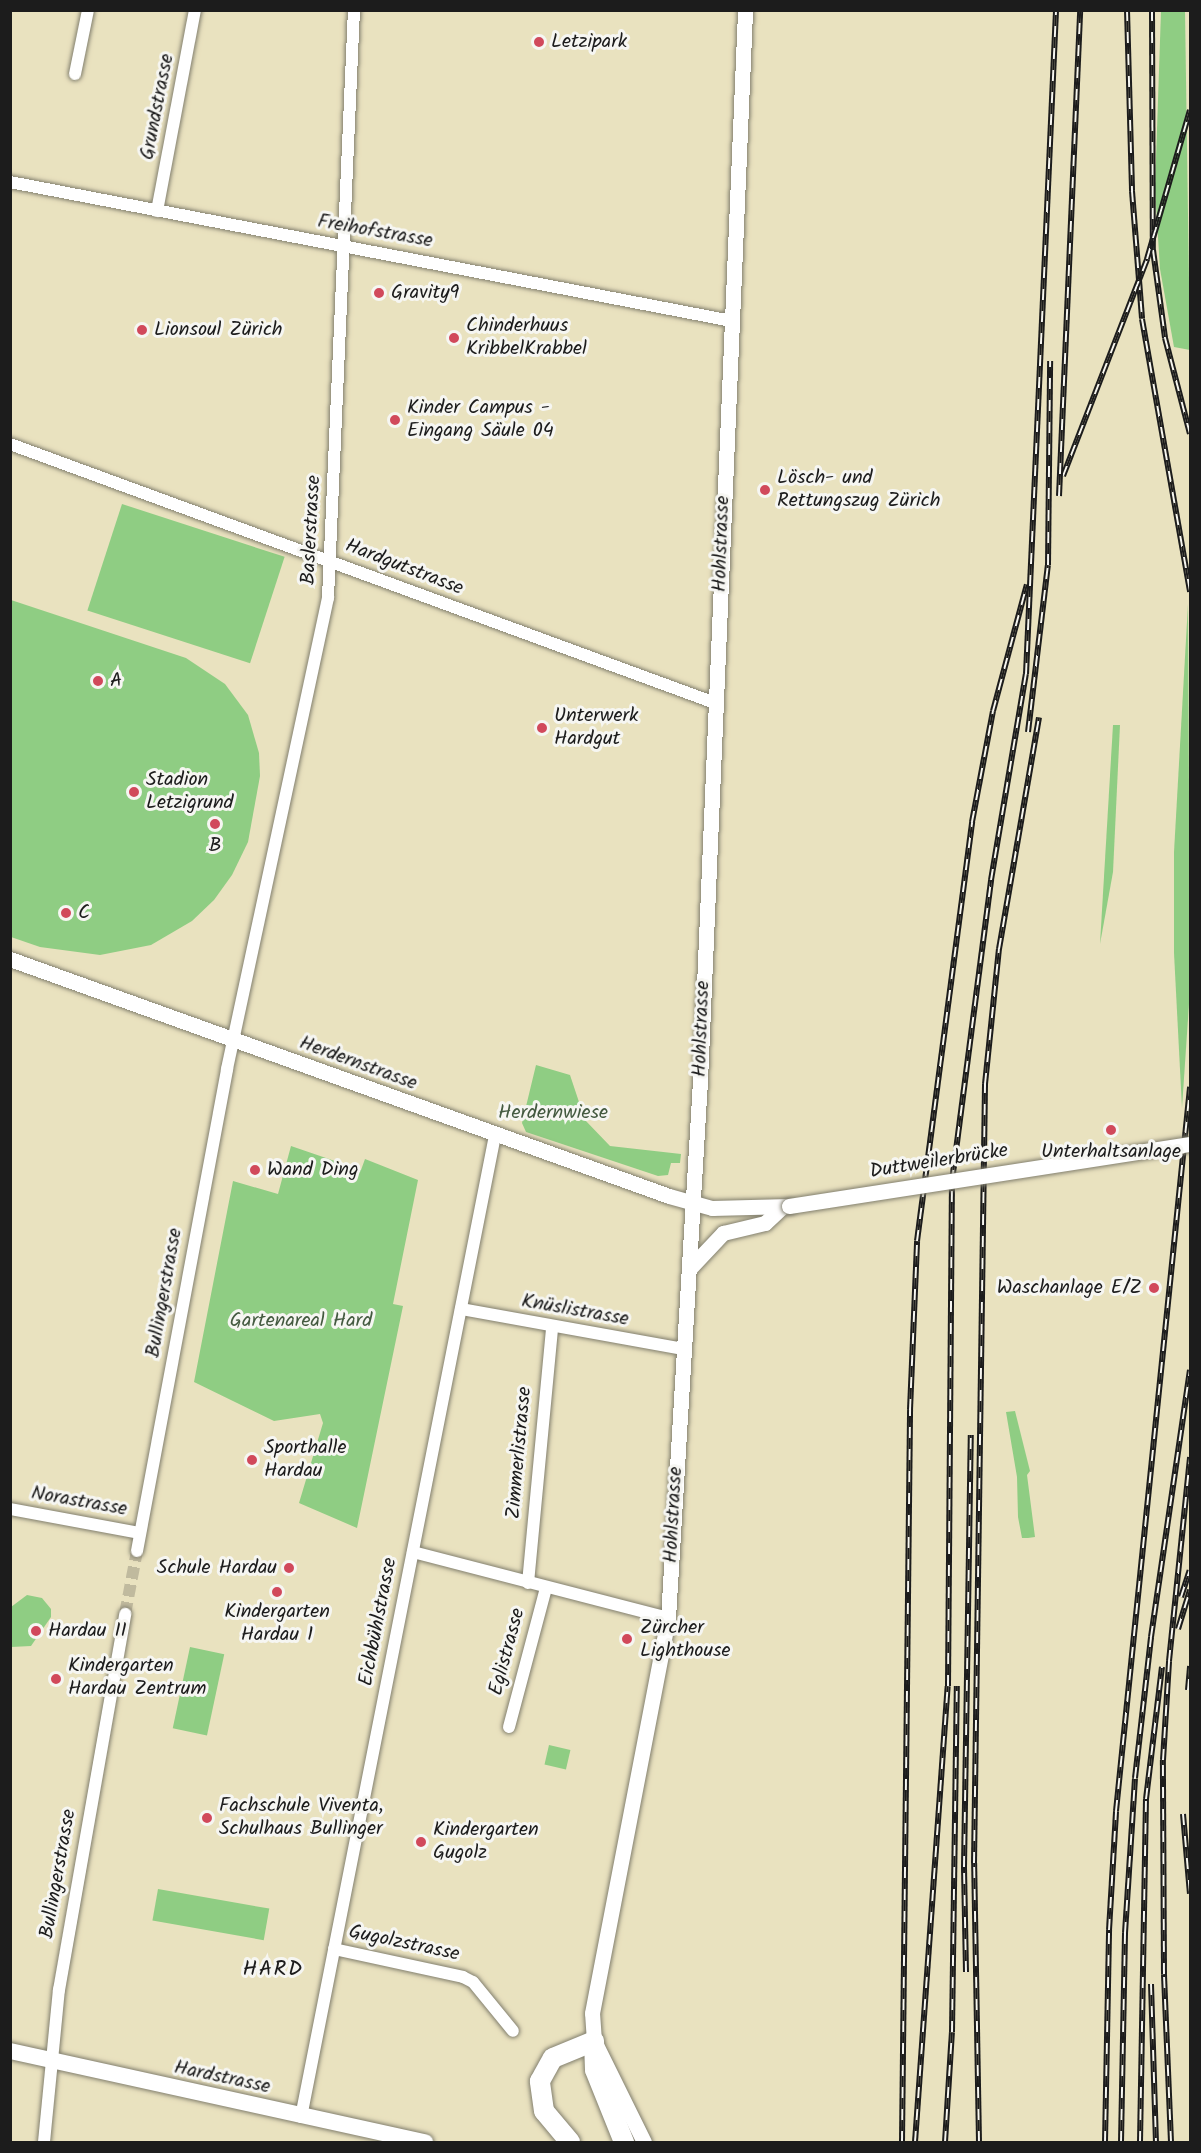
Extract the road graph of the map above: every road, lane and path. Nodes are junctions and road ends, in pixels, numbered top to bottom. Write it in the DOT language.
graph roads {
  1 [pos="88,10"];
  2 [pos="195,10"];
  3 [pos="354,10"];
  4 [pos="745,10"];
  5 [pos="75,74"];
  6 [pos="10,182"];
  7 [pos="157,211"];
  8 [pos="344,246"];
  9 [pos="732,321"];
  10 [pos="10,444"];
  11 [pos="331,561"];
  12 [pos="716,703"];
  13 [pos="10,959"];
  14 [pos="234,1042"];
  15 [pos="495,1135"];
  16 [pos="1191,1144"];
  17 [pos="694,1203"];
  18 [pos="786,1207"];
  19 [pos="689,1269"];
  20 [pos="461,1310"];
  21 [pos="552,1328"];
  22 [pos="684,1349"];
  23 [pos="10,1509"];
  24 [pos="140,1533"];
  25 [pos="137,1551"];
  26 [pos="413,1552"];
  27 [pos="528,1583"];
  28 [pos="546,1588"];
  29 [pos="125,1614"];
  30 [pos="668,1618"];
  31 [pos="508,1726"];
  32 [pos="333,1949"];
  33 [pos="513,2031"];
  34 [pos="594,2041"];
  35 [pos="10,2051"];
  36 [pos="50,2061"];
  37 [pos="301,2117"];
  38 [pos="44,2142"];
  39 [pos="425,2142"];
  40 [pos="570,2142"];
  41 [pos="624,2142"];
  42 [pos="644,2142"];
  1 -- 5 [label="street"];
  2 -- 7 [label="street, Grundstrasse"];
  3 -- 8 [label="street, Baslerstrasse"];
  4 -- 9 [label="street, Hohlstrasse"];
  6 -- 7 [label="street, Freihofstrasse"];
  7 -- 8 [label="street, Freihofstrasse"];
  8 -- 9 [label="street, Freihofstrasse"];
  8 -- 11 [label="street, Baslerstrasse"];
  9 -- 12 [label="street, Hohlstrasse"];
  10 -- 11 [label="street, Hardgutstrasse"];
  11 -- 12 [label="street, Hardgutstrasse"];
  11 -- 14 [label="street, Baslerstrasse"];
  12 -- 17 [label="street, Hohlstrasse"];
  13 -- 14 [label="street, Herdernstrasse"];
  14 -- 15 [label="street, Herdernstrasse"];
  14 -- 24 [label="street, Bullingerstrasse"];
  15 -- 17 [label="street, Herdernstrasse"];
  15 -- 20 [label="street, Eichbühlstrasse"];
  16 -- 18 [label="street, Duttweilerbrücke, bridge"];
  17 -- 18 [label="street, Duttweilerbrücke"];
  17 -- 19 [label="street, Hohlstrasse"];
  18 -- 19 [label="street"];
  19 -- 22 [label="street, Hohlstrasse"];
  20 -- 21 [label="street, Knüslistrasse"];
  20 -- 26 [label="street, Eichbühlstrasse"];
  21 -- 22 [label="street, Knüslistrasse"];
  21 -- 27 [label="street, Zimmerlistrasse"];
  22 -- 30 [label="street, Hohlstrasse"];
  23 -- 24 [label="street, Norastrasse"];
  24 -- 25 [label="street, Bullingerstrasse"];
  26 -- 27 [label="street, Eglistrasse"];
  26 -- 32 [label="street, Eichbühlstrasse"];
  27 -- 28 [label="street, Eglistrasse"];
  28 -- 30 [label="street, Eglistrasse"];
  28 -- 31 [label="street, Eglistrasse"];
  29 -- 36 [label="street, Bullingerstrasse"];
  30 -- 34 [label="street, Hohlstrasse"];
  32 -- 33 [label="street, Gugolzstrasse"];
  32 -- 37 [label="street, Eichbühlstrasse"];
  34 -- 40 [label="main road"];
  34 -- 41 [label="main road, Hohlstrasse"];
  34 -- 42 [label="street, Hohlstrasse"];
  35 -- 36 [label="main road, Hardstrasse"];
  36 -- 37 [label="main road, Hardstrasse"];
  36 -- 38 [label="street, Bullingerstrasse"];
  37 -- 39 [label="main road, Hardstrasse"];
}
